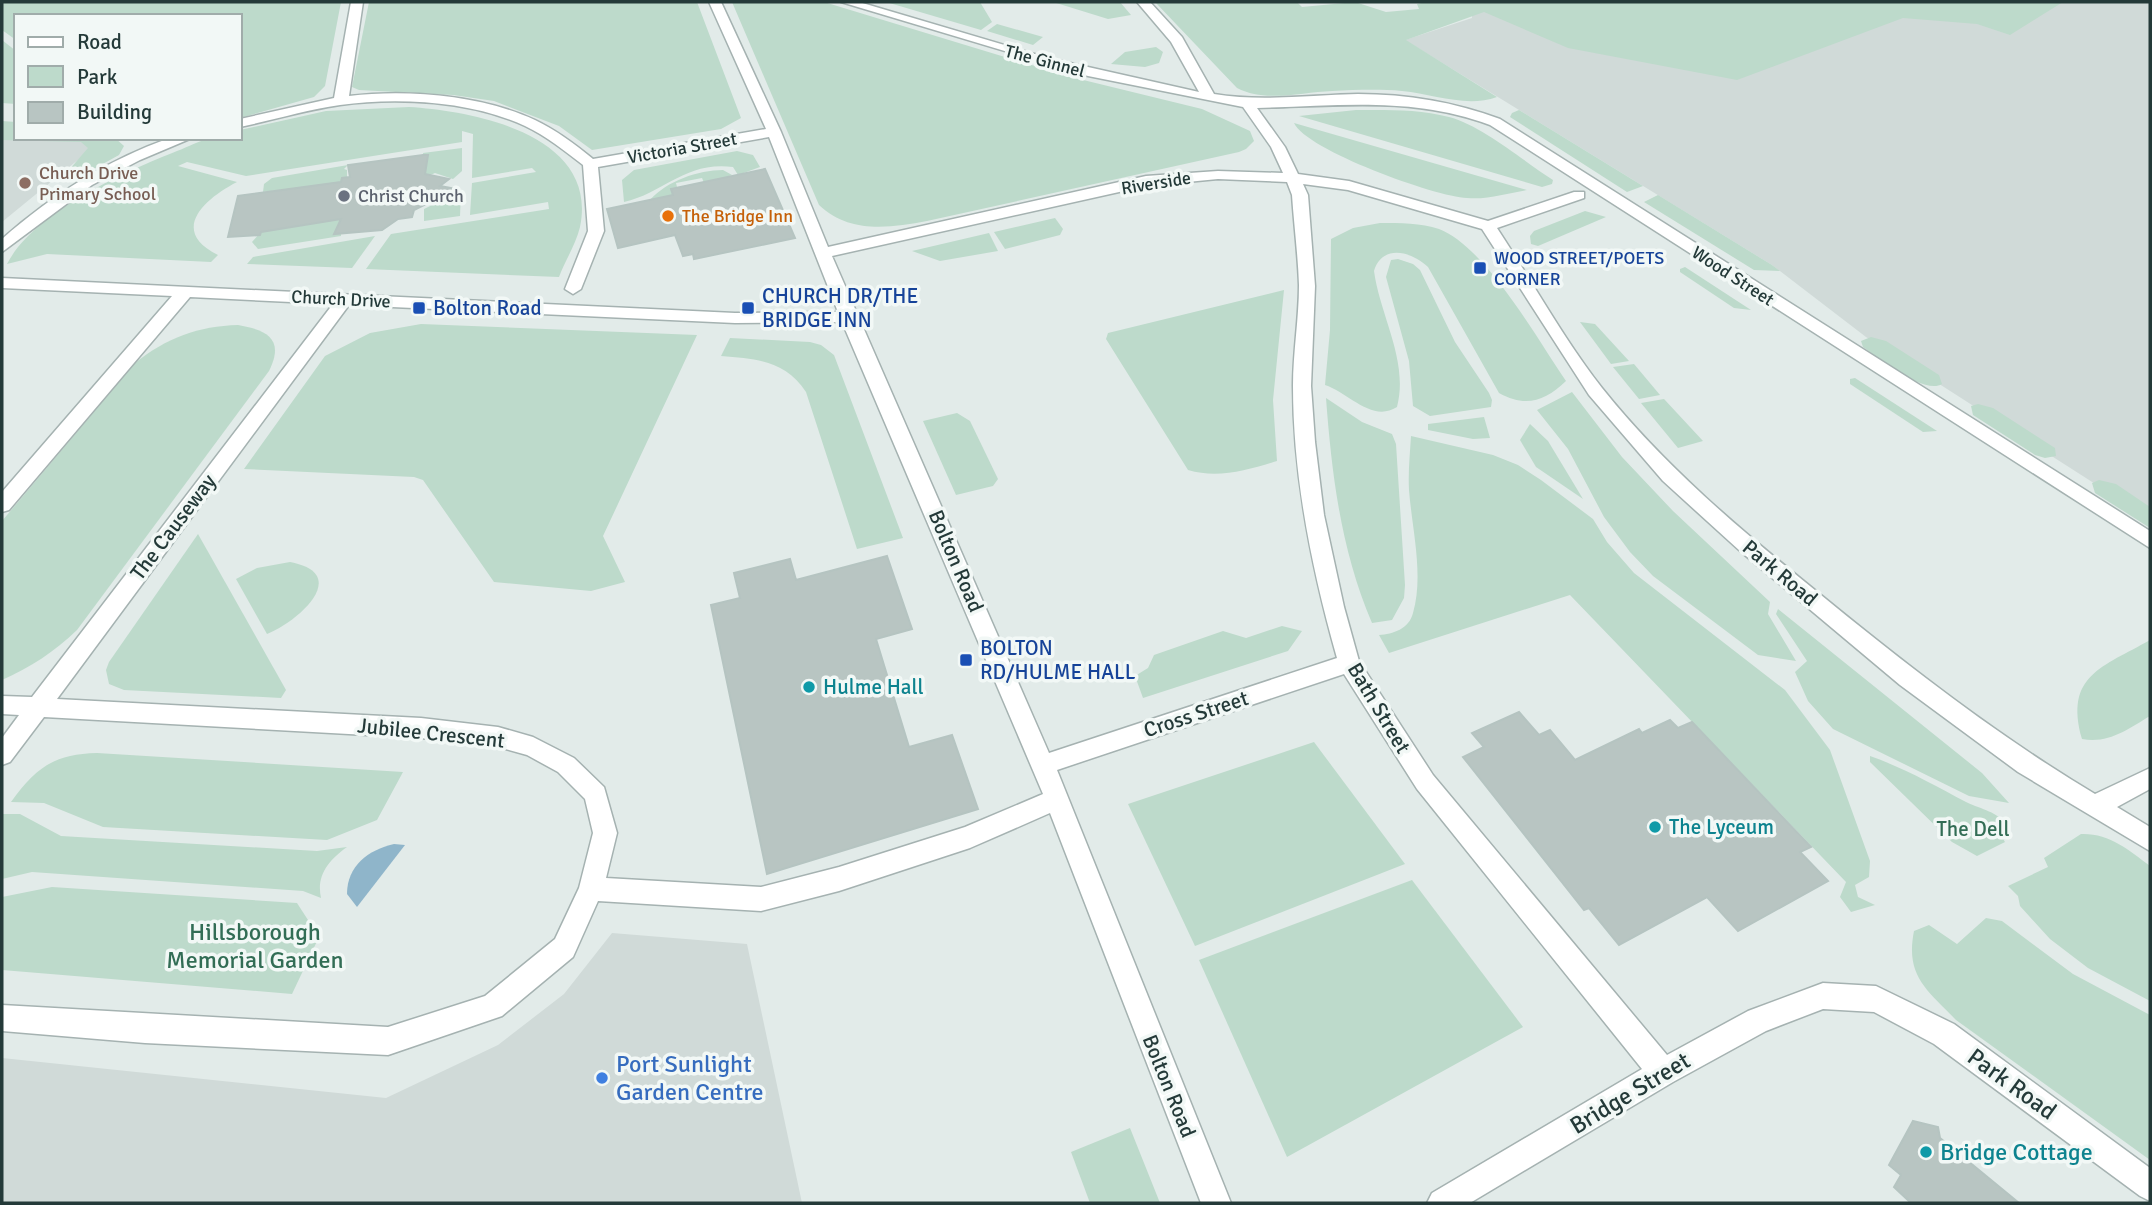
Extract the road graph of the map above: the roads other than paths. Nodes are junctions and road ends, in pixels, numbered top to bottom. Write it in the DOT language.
graph roads {
  1 [pos="357,2"];
  2 [pos="715,2"];
  3 [pos="848,2"];
  4 [pos="1143,2"];
  5 [pos="1208,96"];
  6 [pos="341,100"];
  7 [pos="1247,103"];
  8 [pos="242,123"];
  9 [pos="775,132"];
  10 [pos="178,140"];
  11 [pos="590,164"];
  12 [pos="1291,178"];
  13 [pos="1579,195"];
  14 [pos="1488,226"];
  15 [pos="2,247"];
  16 [pos="825,253"];
  17 [pos="2,283"];
  18 [pos="573,289"];
  19 [pos="186,292"];
  20 [pos="345,299"];
  21 [pos="848,316"];
  22 [pos="2,505"];
  23 [pos="2150,541"];
  24 [pos="1349,663"];
  25 [pos="2,705"];
  26 [pos="38,705"];
  27 [pos="2,755"];
  28 [pos="1043,765"];
  29 [pos="2150,778"];
  30 [pos="1056,799"];
  31 [pos="2096,807"];
  32 [pos="2150,840"];
  33 [pos="591,889"];
  34 [pos="1823,996"];
  35 [pos="2,1018"];
  36 [pos="1663,1072"];
  37 [pos="2150,1186"];
  38 [pos="1216,1203"];
  39 [pos="1442,1203"];
  1 -- 6 [label="street"];
  2 -- 9 [label="street, Bolton Road"];
  3 -- 5 [label="street, The Ginnel"];
  4 -- 5 [label="street"];
  5 -- 7 [label="street, The Ginnel"];
  6 -- 8 [label="street"];
  6 -- 11 [label="street"];
  7 -- 12 [label="street, Bath Street"];
  7 -- 23 [label="street, Wood Street"];
  9 -- 11 [label="street, Victoria Street"];
  9 -- 16 [label="street, Bolton Road"];
  10 -- 15 [label="street"];
  11 -- 18 [label="street"];
  12 -- 14 [label="street, Riverside"];
  12 -- 16 [label="street, Riverside"];
  12 -- 24 [label="street, Bath Street"];
  13 -- 14 [label="street"];
  14 -- 31 [label="street, Park Road"];
  16 -- 21 [label="street, Bolton Road"];
  17 -- 19 [label="street, Church Drive"];
  19 -- 20 [label="street, Church Drive"];
  19 -- 22 [label="street"];
  20 -- 21 [label="street, Church Drive"];
  20 -- 26 [label="street, The Causeway"];
  21 -- 28 [label="street, Bolton Road"];
  24 -- 28 [label="street, Cross Street"];
  24 -- 36 [label="street, Bath Street"];
  25 -- 26 [label="street, Jubilee Crescent"];
  26 -- 27 [label="street, The Causeway"];
  26 -- 33 [label="street, Jubilee Crescent"];
  28 -- 30 [label="street, Bolton Road"];
  29 -- 31 [label="street"];
  30 -- 33 [label="street"];
  30 -- 38 [label="street, Bolton Road"];
  31 -- 32 [label="street, Park Road"];
  33 -- 35 [label="street, Jubilee Crescent"];
  34 -- 36 [label="street, Bridge Street"];
  34 -- 37 [label="street, Park Road"];
  36 -- 39 [label="street, Bridge Street"];
}
